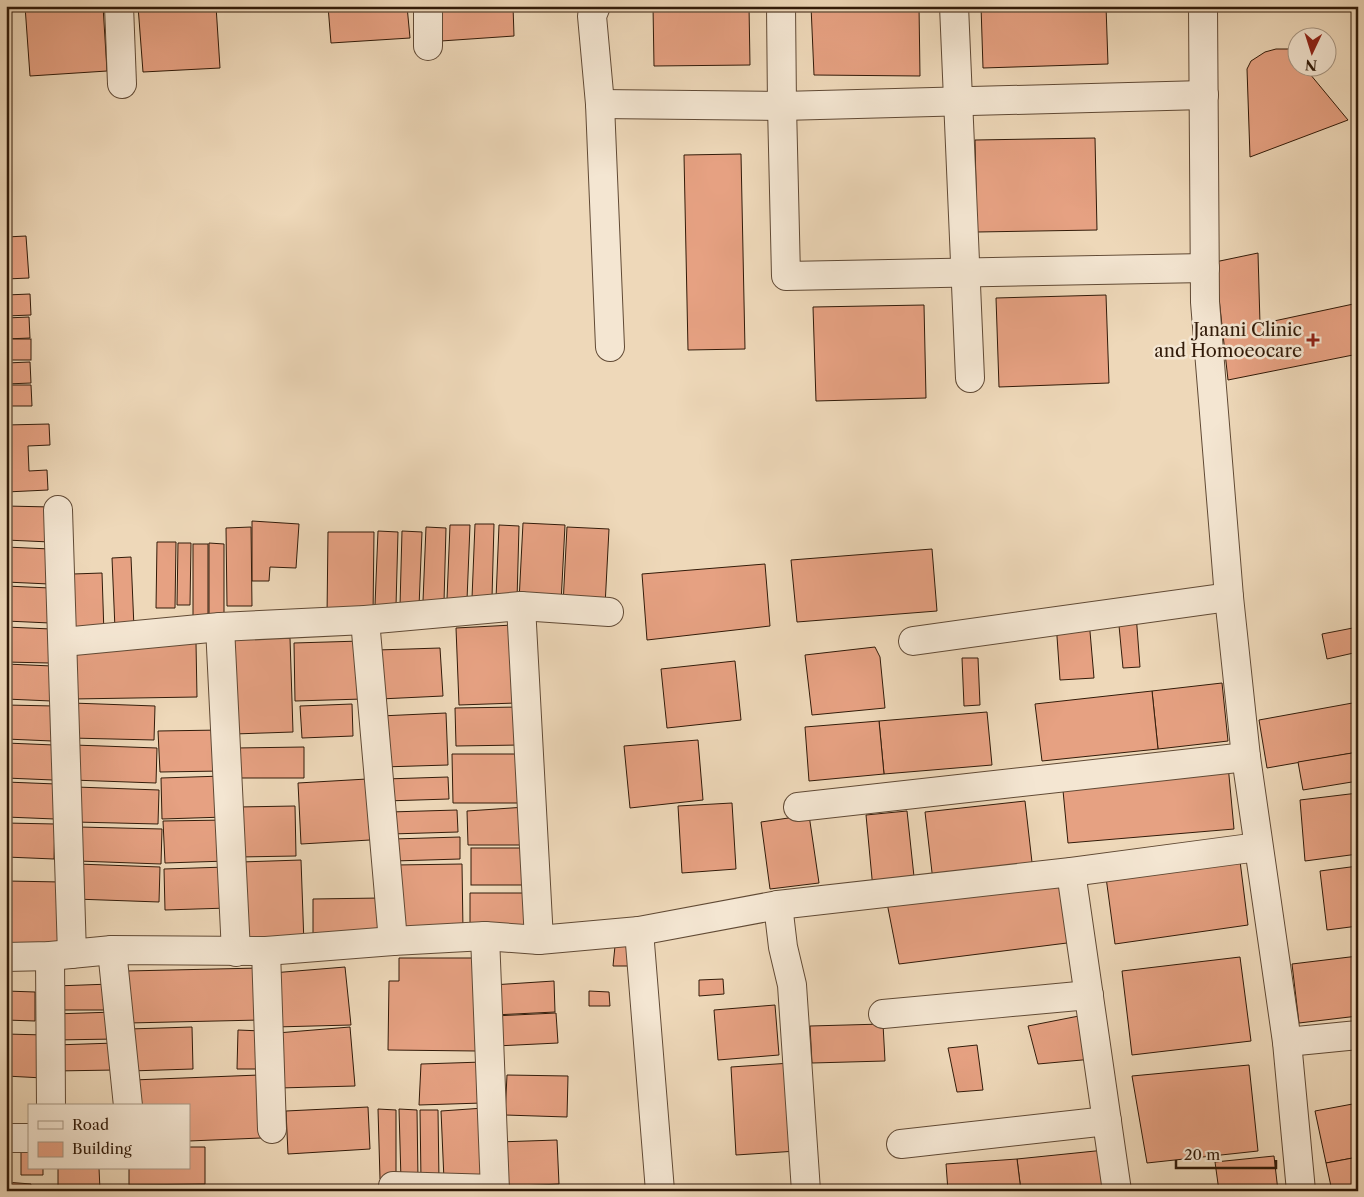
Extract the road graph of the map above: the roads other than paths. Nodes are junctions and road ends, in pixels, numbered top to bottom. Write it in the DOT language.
graph roads {
  1 [pos="119,6"];
  2 [pos="428,6"];
  3 [pos="596,6"];
  4 [pos="781,6"];
  5 [pos="954,6"];
  6 [pos="1203,6"];
  7 [pos="428,46"];
  8 [pos="122,84"];
  9 [pos="1204,95"];
  10 [pos="958,102"];
  11 [pos="600,104"];
  12 [pos="782,106"];
  13 [pos="1205,268"];
  14 [pos="966,273"];
  15 [pos="610,348"];
  16 [pos="970,378"];
  17 [pos="58,510"];
  18 [pos="1229,597"];
  19 [pos="521,606"];
  20 [pos="609,612"];
  21 [pos="365,620"];
  22 [pos="220,627"];
  23 [pos="912,641"];
  24 [pos="63,642"];
  25 [pos="1246,757"];
  26 [pos="798,807"];
  27 [pos="1258,847"];
  28 [pos="1071,872"];
  29 [pos="778,905"];
  30 [pos="639,931"];
  31 [pos="485,936"];
  32 [pos="540,940"];
  33 [pos="394,941"];
  34 [pos="112,950"];
  35 [pos="266,951"];
  36 [pos="236,952"];
  37 [pos="61,955"];
  38 [pos="6,957"];
  39 [pos="1089,995"];
  40 [pos="883,1014"];
  41 [pos="1358,1035"];
  42 [pos="1287,1042"];
  43 [pos="51,1104"];
  44 [pos="128,1104"];
  45 [pos="1107,1121"];
  46 [pos="272,1129"];
  47 [pos="6,1138"];
  48 [pos="28,1138"];
  49 [pos="901,1144"];
  50 [pos="393,1186"];
  51 [pos="495,1190"];
  52 [pos="660,1191"];
  53 [pos="806,1191"];
  54 [pos="1117,1191"];
  55 [pos="1300,1191"];
  1 -- 8 [label="street"];
  2 -- 7 [label="street"];
  3 -- 11 [label="street"];
  4 -- 12 [label="street"];
  5 -- 10 [label="street"];
  6 -- 9 [label="street"];
  9 -- 10 [label="street"];
  9 -- 13 [label="street"];
  10 -- 12 [label="street"];
  10 -- 14 [label="street"];
  11 -- 12 [label="street"];
  11 -- 15 [label="street"];
  12 -- 14 [label="street"];
  13 -- 14 [label="street"];
  13 -- 18 [label="street"];
  14 -- 16 [label="street"];
  17 -- 24 [label="street"];
  18 -- 23 [label="street"];
  18 -- 25 [label="street"];
  19 -- 20 [label="street"];
  19 -- 21 [label="street"];
  19 -- 32 [label="street"];
  21 -- 22 [label="street"];
  21 -- 33 [label="street"];
  22 -- 24 [label="street"];
  22 -- 36 [label="street"];
  24 -- 37 [label="street"];
  25 -- 26 [label="street"];
  25 -- 27 [label="street"];
  27 -- 28 [label="street"];
  27 -- 42 [label="street"];
  28 -- 29 [label="street"];
  28 -- 39 [label="street"];
  29 -- 30 [label="street"];
  29 -- 53 [label="street"];
  30 -- 32 [label="street"];
  30 -- 52 [label="street"];
  31 -- 32 [label="street"];
  31 -- 33 [label="street"];
  31 -- 51 [label="street"];
  33 -- 35 [label="street"];
  34 -- 36 [label="street"];
  34 -- 37 [label="street"];
  34 -- 44 [label="street"];
  35 -- 36 [label="street"];
  35 -- 46 [label="street"];
  37 -- 38 [label="street"];
  37 -- 43 [label="street"];
  39 -- 40 [label="street"];
  39 -- 45 [label="street"];
  41 -- 42 [label="street"];
  42 -- 55 [label="street"];
  45 -- 49 [label="street"];
  45 -- 54 [label="street"];
  47 -- 48 [label="street"];
  50 -- 51 [label="street"];
}
